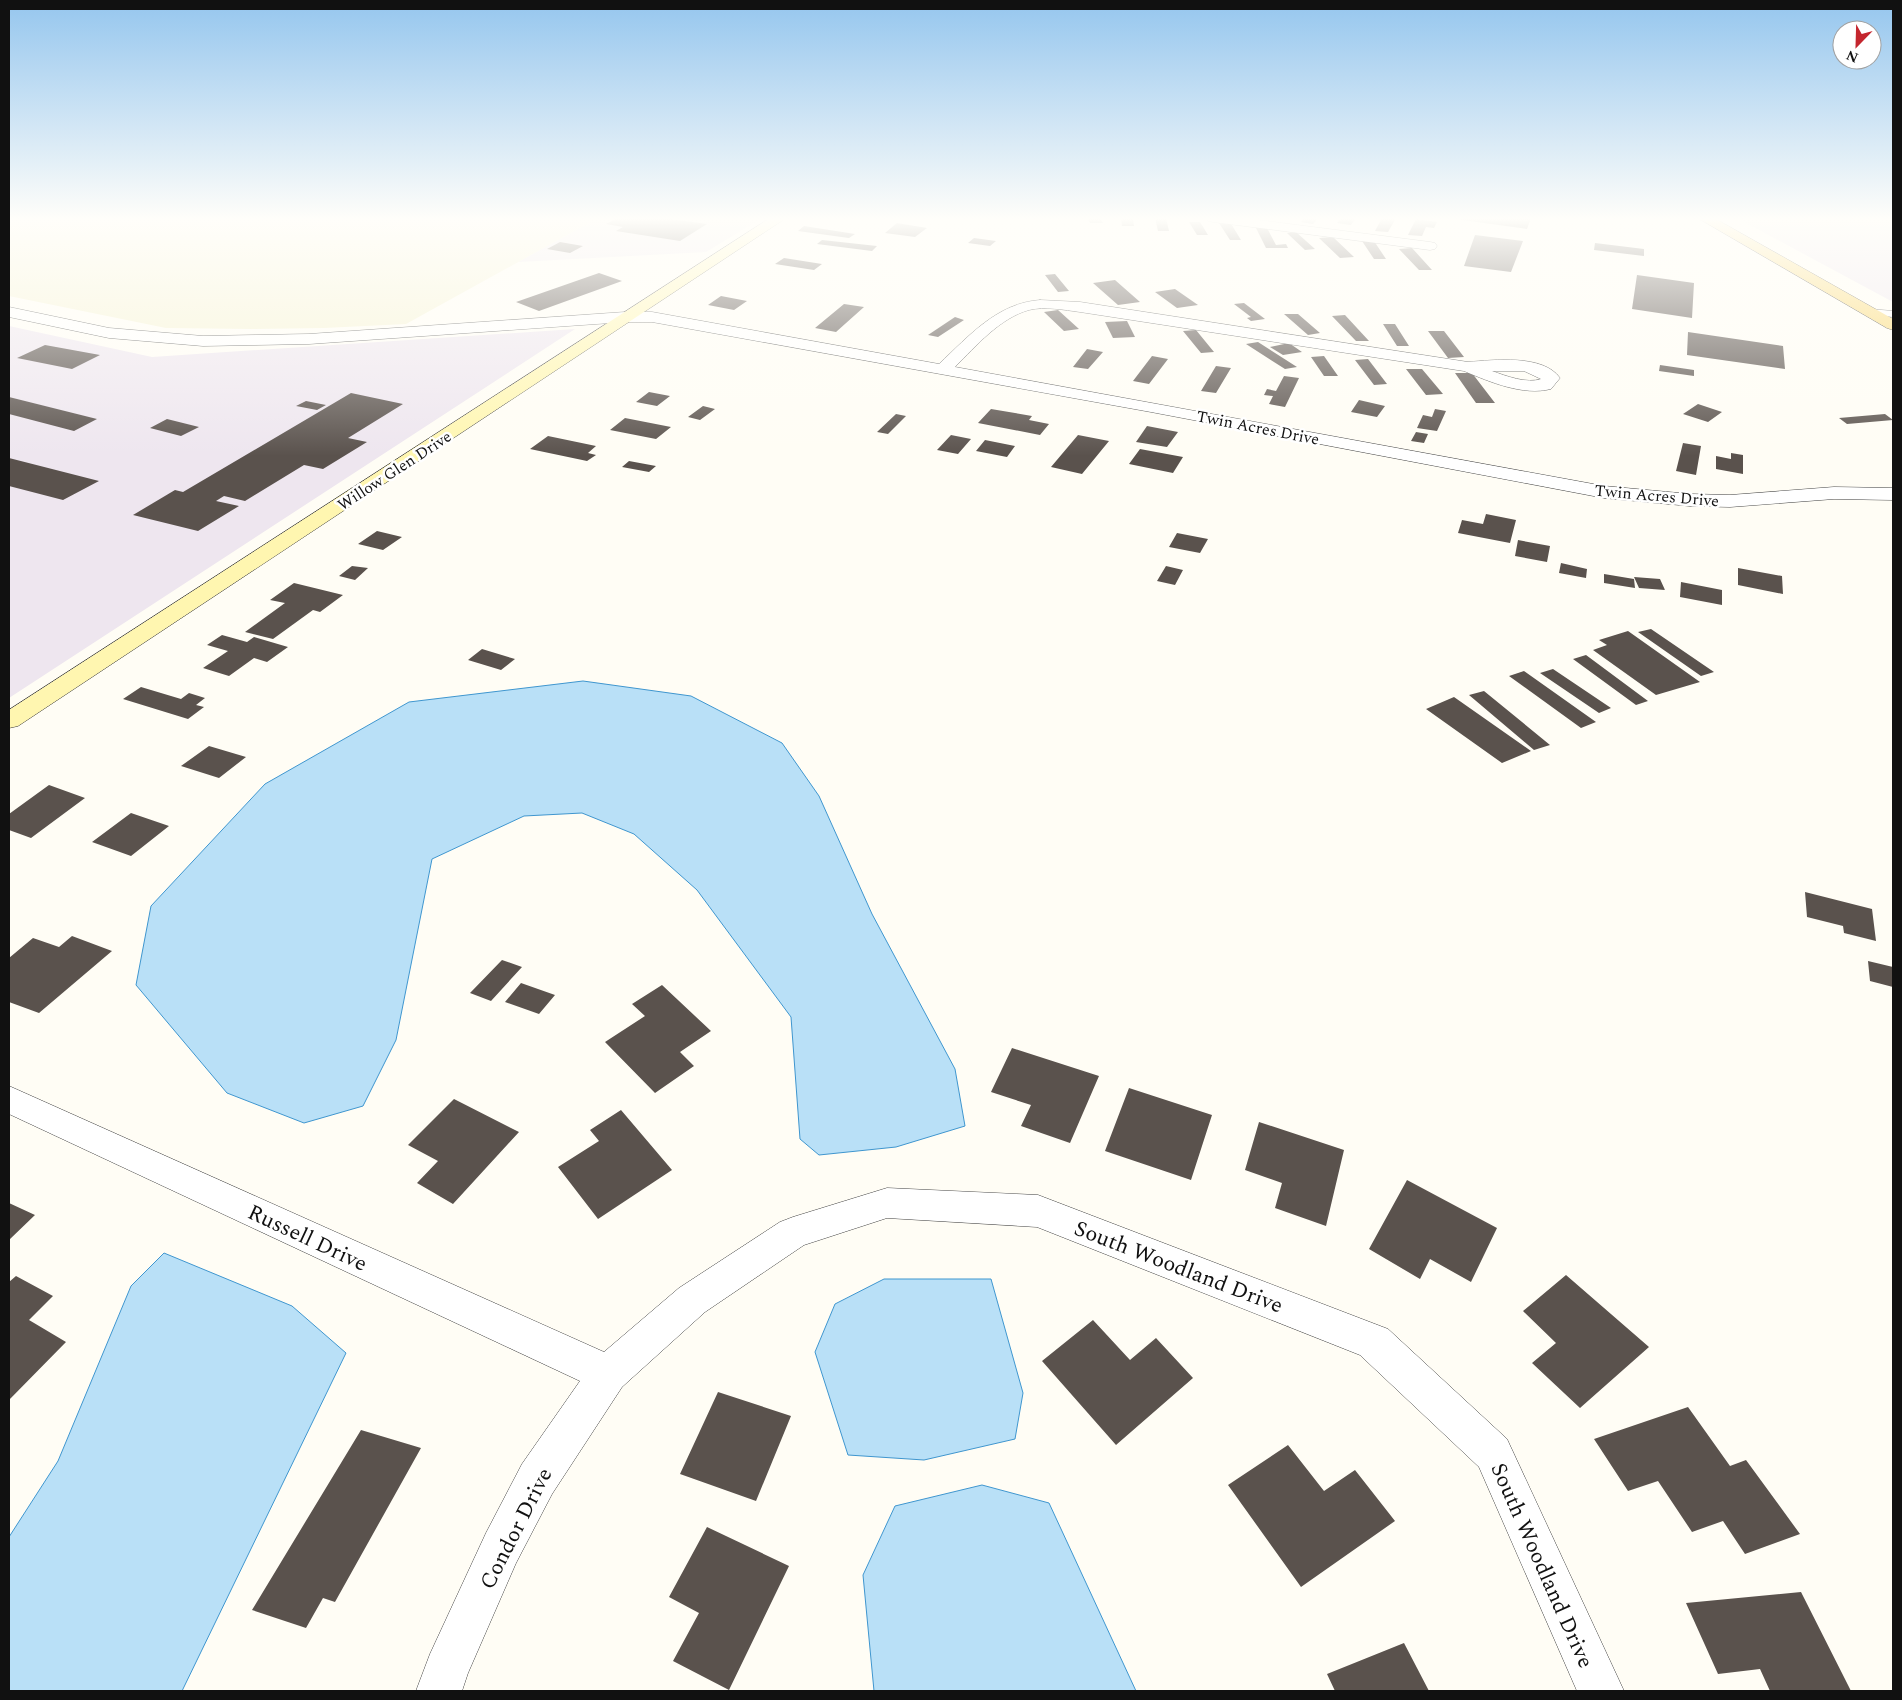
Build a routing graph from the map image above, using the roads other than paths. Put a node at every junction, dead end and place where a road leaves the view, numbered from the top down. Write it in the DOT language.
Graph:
graph roads {
  1 [pos="655,297"];
  2 [pos="1844,297"];
  3 [pos="9,312"];
  4 [pos="1870,312"];
  5 [pos="1893,314"];
  6 [pos="625,317"];
  7 [pos="1893,325"];
  8 [pos="1468,367"];
  9 [pos="943,369"];
  10 [pos="1893,494"];
  11 [pos="9,721"];
  12 [pos="9,1099"];
  13 [pos="608,1374"];
  14 [pos="439,1691"];
  15 [pos="1601,1691"];
  1 -- 6 [label="main road, Willow Glen Drive"];
  2 -- 4 [label="main road"];
  3 -- 6 [label="street, Twin Acres Drive"];
  4 -- 5 [label="lane"];
  4 -- 7 [label="main road"];
  6 -- 9 [label="street, Twin Acres Drive"];
  6 -- 11 [label="main road, Willow Glen Drive"];
  8 -- 9 [label="street"];
  9 -- 10 [label="street, Twin Acres Drive"];
  12 -- 13 [label="street, Russell Drive"];
  13 -- 14 [label="street, Condor Drive"];
  13 -- 15 [label="street, South Woodland Drive"];
}
